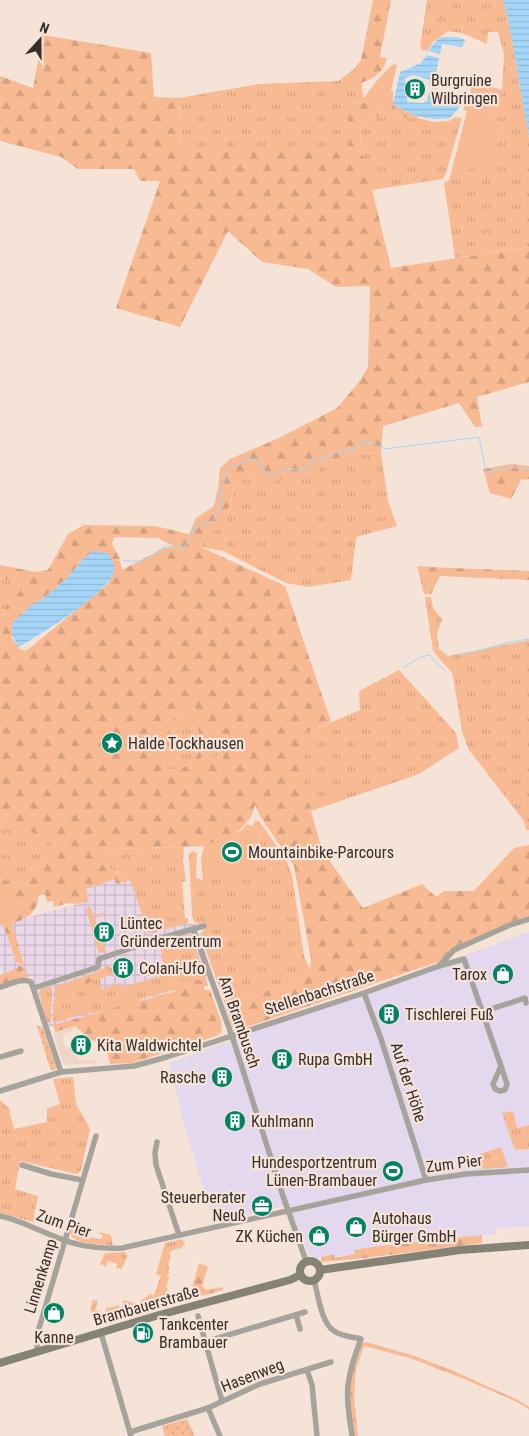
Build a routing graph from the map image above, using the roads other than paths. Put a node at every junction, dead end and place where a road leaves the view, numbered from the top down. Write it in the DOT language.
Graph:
graph roads {
  1 [pos="529,919"];
  2 [pos="204,926"];
  3 [pos="193,929"];
  4 [pos="439,966"];
  5 [pos="0,987"];
  6 [pos="34,988"];
  7 [pos="364,992"];
  8 [pos="526,1003"];
  9 [pos="482,1012"];
  10 [pos="232,1036"];
  11 [pos="21,1051"];
  12 [pos="0,1057"];
  13 [pos="502,1066"];
  14 [pos="61,1072"];
  15 [pos="0,1090"];
  16 [pos="96,1136"];
  17 [pos="157,1142"];
  18 [pos="22,1165"];
  19 [pos="529,1170"];
  20 [pos="82,1180"];
  21 [pos="426,1180"];
  22 [pos="289,1211"];
  23 [pos="0,1216"];
  24 [pos="179,1235"];
  25 [pos="65,1241"];
  26 [pos="529,1245"];
  27 [pos="306,1262"];
  28 [pos="320,1270"];
  29 [pos="300,1275"];
  30 [pos="314,1280"];
  31 [pos="305,1312"];
  32 [pos="296,1315"];
  33 [pos="198,1316"];
  34 [pos="300,1329"];
  35 [pos="100,1333"];
  36 [pos="205,1342"];
  37 [pos="37,1351"];
  38 [pos="331,1362"];
  39 [pos="0,1363"];
  40 [pos="307,1370"];
  41 [pos="222,1401"];
  42 [pos="208,1408"];
  43 [pos="131,1434"];
  44 [pos="220,1436"];
  45 [pos="317,1436"];
  46 [pos="352,1436"];
  1 -- 4 [label="street, Stellenbachstraße"];
  2 -- 3 [label="street"];
  3 -- 6 [label="street"];
  3 -- 10 [label="street, Am Brambusch"];
  4 -- 7 [label="street, Stellenbachstraße"];
  4 -- 9 [label="street, Stellenbachstraße"];
  5 -- 6 [label="street"];
  6 -- 14 [label="street"];
  7 -- 10 [label="street, Stellenbachstraße"];
  7 -- 21 [label="street, Auf der Höhe"];
  8 -- 9 [label="street"];
  9 -- 13 [label="street, Stellenbachstraße"];
  10 -- 14 [label="street, Stellenbachstraße"];
  10 -- 22 [label="street, Am Brambusch"];
  11 -- 12 [label="street"];
  14 -- 15 [label="street, Stellenbachstraße"];
  16 -- 20 [label="street, Linnenkamp"];
  17 -- 24 [label="street"];
  18 -- 20 [label="street"];
  19 -- 21 [label="street, Zum Pier"];
  20 -- 25 [label="street, Linnenkamp"];
  21 -- 22 [label="street, Zum Pier"];
  22 -- 24 [label="street, Zum Pier"];
  22 -- 27 [label="street, Am Brambusch"];
  23 -- 25 [label="street, Zum Pier"];
  24 -- 25 [label="street, Zum Pier"];
  25 -- 37 [label="street, Linnenkamp"];
  26 -- 28 [label="main road"];
  27 -- 28 [label="main road"];
  27 -- 29 [label="main road"];
  28 -- 30 [label="main road"];
  29 -- 30 [label="main road"];
  29 -- 35 [label="main road, Brambauerstraße"];
  30 -- 46 [label="street"];
  31 -- 32 [label="street"];
  32 -- 34 [label="street"];
  32 -- 36 [label="street"];
  33 -- 36 [label="street"];
  35 -- 37 [label="main road, Brambauerstraße"];
  35 -- 43 [label="street"];
  36 -- 41 [label="street"];
  37 -- 39 [label="main road, Brambauerstraße"];
  38 -- 40 [label="street, Hasenweg"];
  40 -- 41 [label="street, Hasenweg"];
  40 -- 45 [label="street, Hasenweg"];
  41 -- 42 [label="street, Hasenweg"];
  42 -- 43 [label="street, Hasenweg"];
  42 -- 44 [label="street, Hasenweg"];
}
